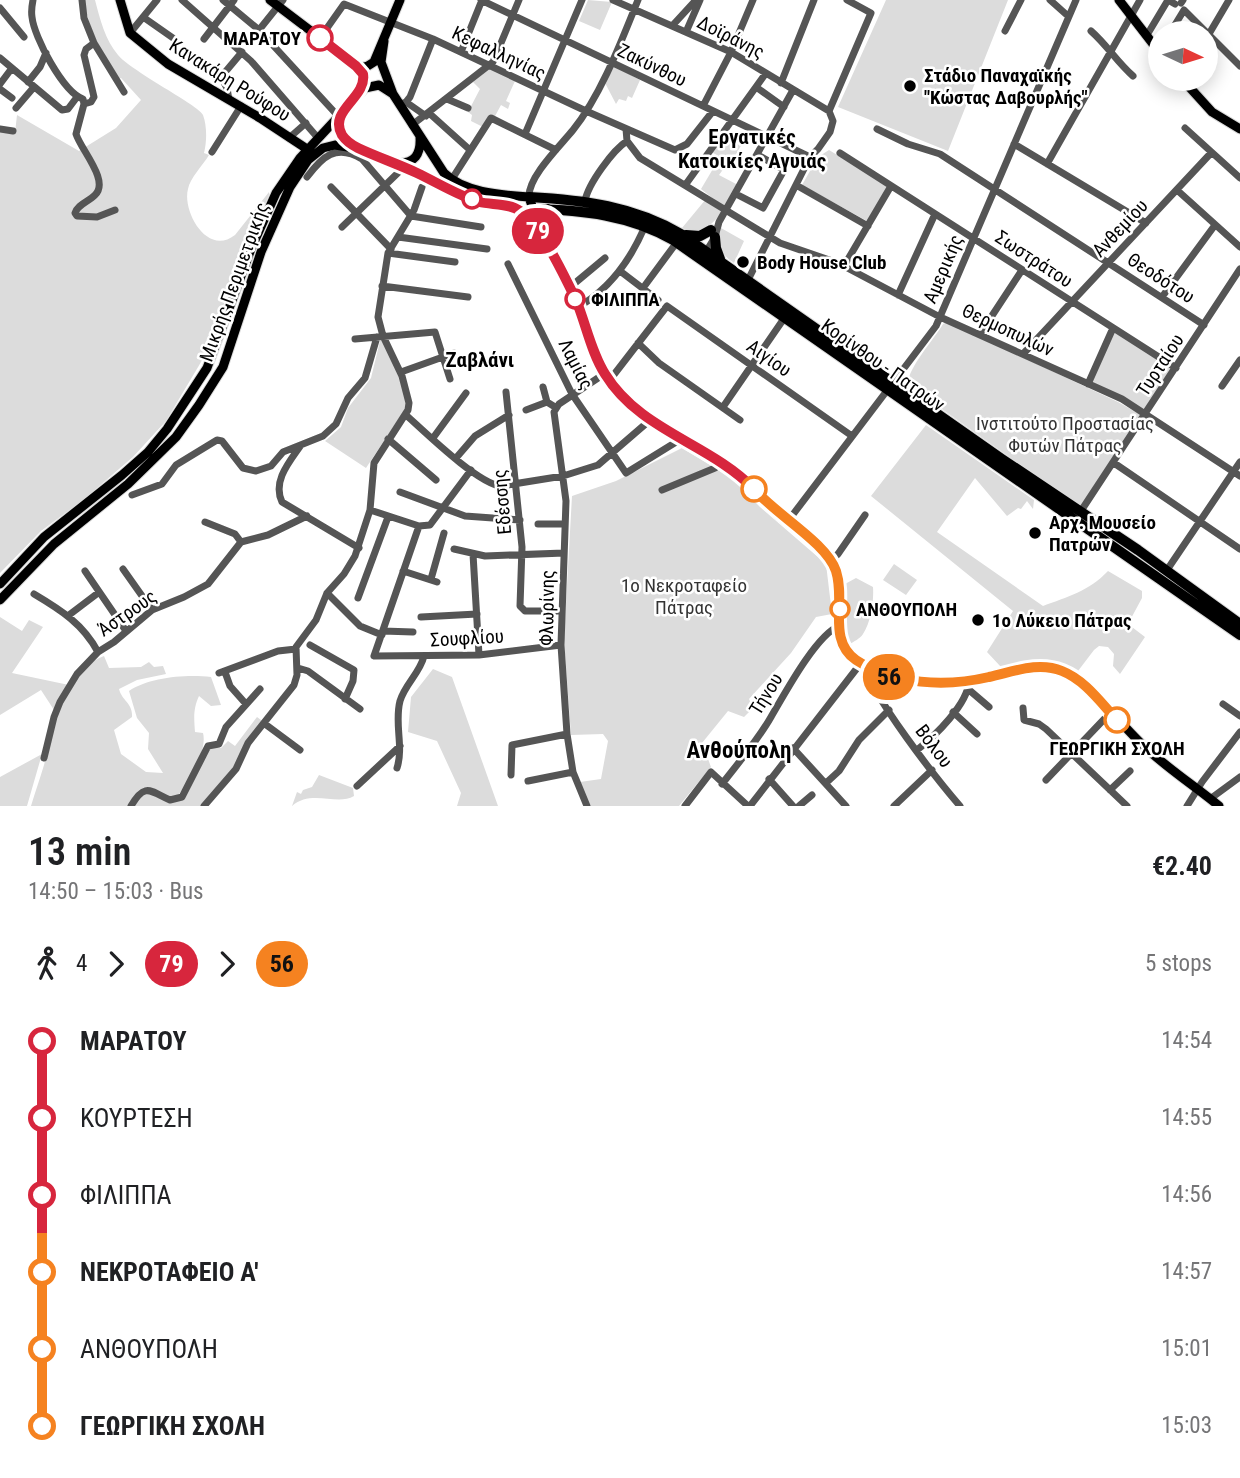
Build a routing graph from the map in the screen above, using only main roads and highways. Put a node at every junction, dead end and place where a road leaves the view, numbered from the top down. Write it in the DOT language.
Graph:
graph roads {
  1 [pos="120,0"];
  2 [pos="270,0"];
  3 [pos="400,0"];
  4 [pos="1119,0"];
  5 [pos="281,4"];
  6 [pos="1148,36"];
  7 [pos="384,41"];
  8 [pos="356,66"];
  9 [pos="1193,91"];
  10 [pos="360,92"];
  11 [pos="393,94"];
  12 [pos="341,113"];
  13 [pos="1240,129"];
  14 [pos="419,135"];
  15 [pos="360,149"];
  16 [pos="314,154"];
  17 [pos="389,160"];
  18 [pos="529,197"];
  19 [pos="516,208"];
  20 [pos="533,209"];
  21 [pos="548,209"];
  22 [pos="541,232"];
  23 [pos="679,238"];
  24 [pos="701,253"];
  25 [pos="723,263"];
  26 [pos="890,386"];
  27 [pos="0,584"];
  28 [pos="0,600"];
  29 [pos="1240,624"];
  30 [pos="1240,635"];
  31 [pos="1219,806"];
  1 -- 16 [label="main road, Κανακάρη Ρούφου"];
  2 -- 5 [label="main road"];
  3 -- 7 [label="main road"];
  4 -- 6 [label="main road"];
  5 -- 8 [label="main road"];
  7 -- 8 [label="main road"];
  7 -- 11 [label="main road"];
  8 -- 10 [label="main road"];
  9 -- 13 [label="main road"];
  10 -- 11 [label="main road"];
  10 -- 12 [label="main road"];
  11 -- 14 [label="main road"];
  12 -- 15 [label="main road"];
  12 -- 16 [label="main road"];
  14 -- 17 [label="main road"];
  14 -- 18 [label="main road"];
  15 -- 16 [label="main road"];
  15 -- 17 [label="main road"];
  16 -- 27 [label="main road, Μικρής Περιμετρικής"];
  16 -- 28 [label="main road, Μικρής Περιμετρικής"];
  17 -- 19 [label="main road, Κορίνθου - Πατρών"];
  18 -- 20 [label="main road"];
  18 -- 23 [label="highway, Κορίνθου - Πατρών"];
  19 -- 20 [label="main road, Κορίνθου - Πατρών"];
  19 -- 22 [label="main road"];
  20 -- 21 [label="highway, Κορίνθου - Πατρών"];
  20 -- 22 [label="main road"];
  21 -- 22 [label="highway"];
  21 -- 23 [label="highway, Κορίνθου - Πατρών"];
  22 -- 31 [label="main road"];
  23 -- 24 [label="highway, Κορίνθου - Πατρών"];
  23 -- 25 [label="highway"];
  24 -- 25 [label="highway, Κορίνθου - Πατρών"];
  24 -- 26 [label="highway, Κορίνθου - Πατρών"];
  25 -- 26 [label="highway, Κορίνθου - Πατρών"];
  26 -- 29 [label="highway, Κορίνθου - Πατρών"];
  26 -- 30 [label="highway, Κορίνθου - Πατρών"];
}
